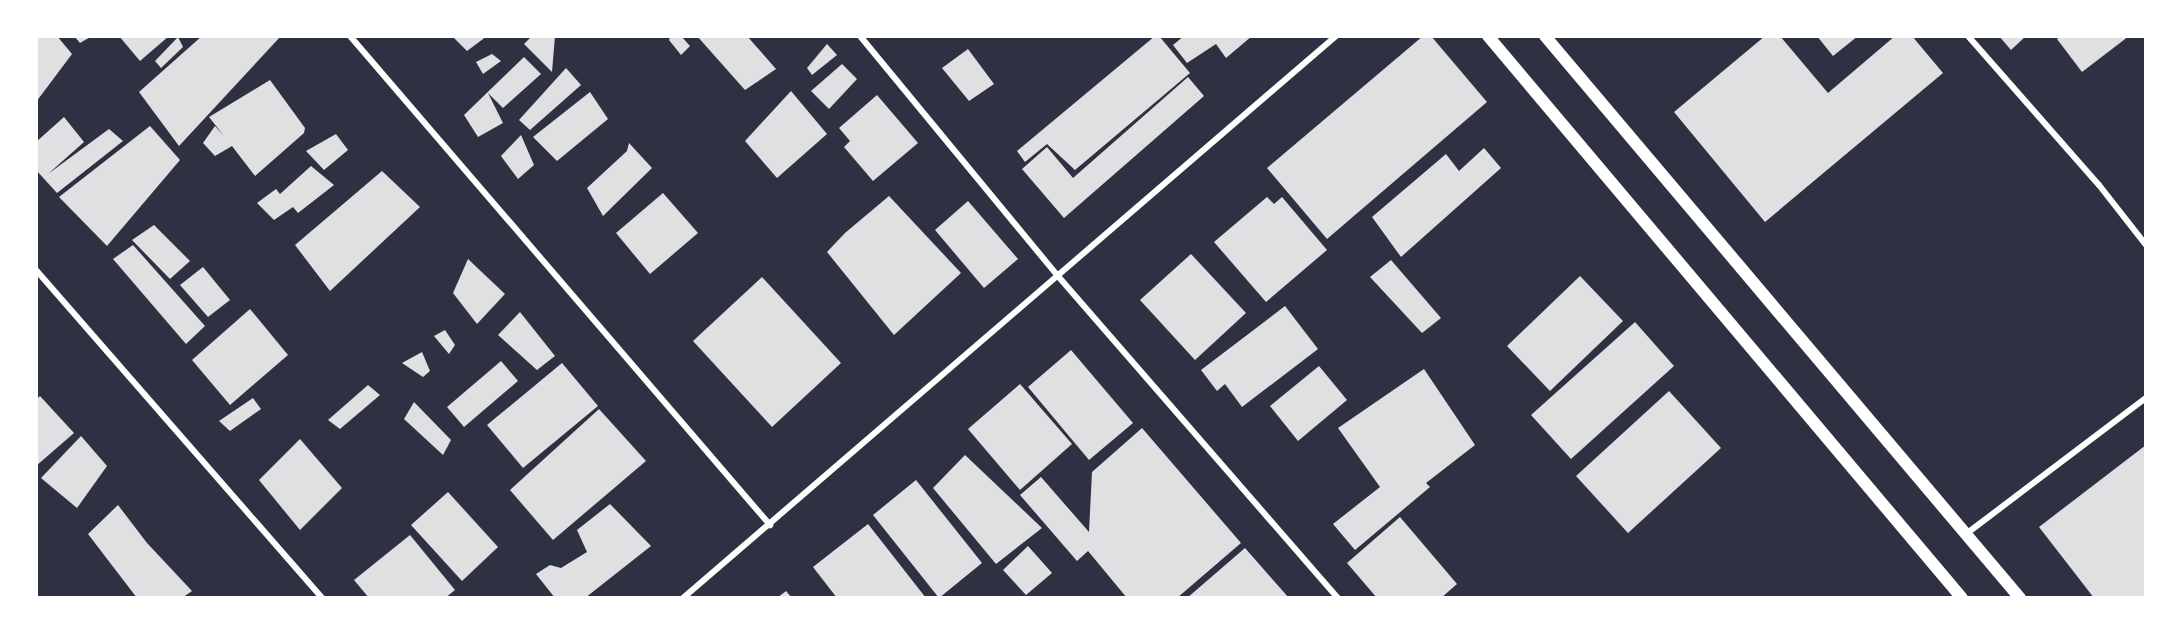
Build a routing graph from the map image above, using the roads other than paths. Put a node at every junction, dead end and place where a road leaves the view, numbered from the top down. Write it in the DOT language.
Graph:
graph roads {
  1 [pos="351,36"];
  2 [pos="860,36"];
  3 [pos="1335,36"];
  4 [pos="1488,36"];
  5 [pos="1545,36"];
  6 [pos="1968,36"];
  7 [pos="2146,245"];
  8 [pos="36,270"];
  9 [pos="1058,275"];
  10 [pos="2146,398"];
  11 [pos="770,525"];
  12 [pos="1966,534"];
  13 [pos="322,598"];
  14 [pos="683,598"];
  15 [pos="1338,598"];
  16 [pos="1962,598"];
  17 [pos="2020,598"];
  1 -- 11 [label="street"];
  2 -- 9 [label="street"];
  3 -- 9 [label="street"];
  4 -- 16 [label="main road"];
  5 -- 12 [label="main road"];
  6 -- 7 [label="street"];
  8 -- 13 [label="street"];
  9 -- 11 [label="street"];
  9 -- 15 [label="street"];
  10 -- 12 [label="street"];
  11 -- 14 [label="street"];
  12 -- 17 [label="main road"];
}
